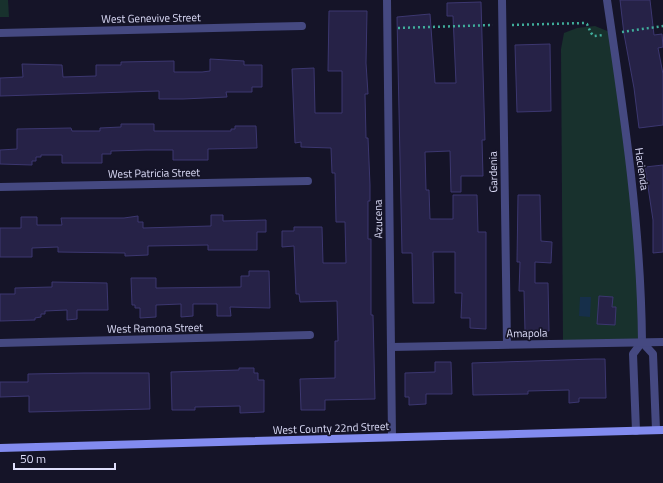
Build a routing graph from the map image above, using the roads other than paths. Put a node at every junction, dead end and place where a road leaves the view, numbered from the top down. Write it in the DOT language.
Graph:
graph roads {
  1 [pos="387,0"];
  2 [pos="502,0"];
  3 [pos="607,0"];
  4 [pos="302,26"];
  5 [pos="0,33"];
  6 [pos="308,180"];
  7 [pos="0,187"];
  8 [pos="310,335"];
  9 [pos="642,342"];
  10 [pos="663,342"];
  11 [pos="0,343"];
  12 [pos="507,344"];
  13 [pos="391,347"];
  14 [pos="660,430"];
  15 [pos="636,431"];
  16 [pos="392,437"];
  17 [pos="0,448"];
  1 -- 13 [label="street, Azucena"];
  2 -- 12 [label="street, Gardenia"];
  3 -- 9 [label="street, Hacienda"];
  4 -- 5 [label="street, West Genevive Street"];
  6 -- 7 [label="street, West Patricia Street"];
  8 -- 11 [label="street, West Ramona Street"];
  9 -- 10 [label="street, Amapola"];
  9 -- 12 [label="street, Amapola"];
  9 -- 14 [label="street"];
  9 -- 15 [label="street, Hacienda"];
  12 -- 13 [label="street, Amapola"];
  13 -- 16 [label="street, Azucena"];
  14 -- 15 [label="street, West County 22nd Street"];
  15 -- 16 [label="street, West County 22nd Street"];
  16 -- 17 [label="street, West County 22nd Street"];
}
